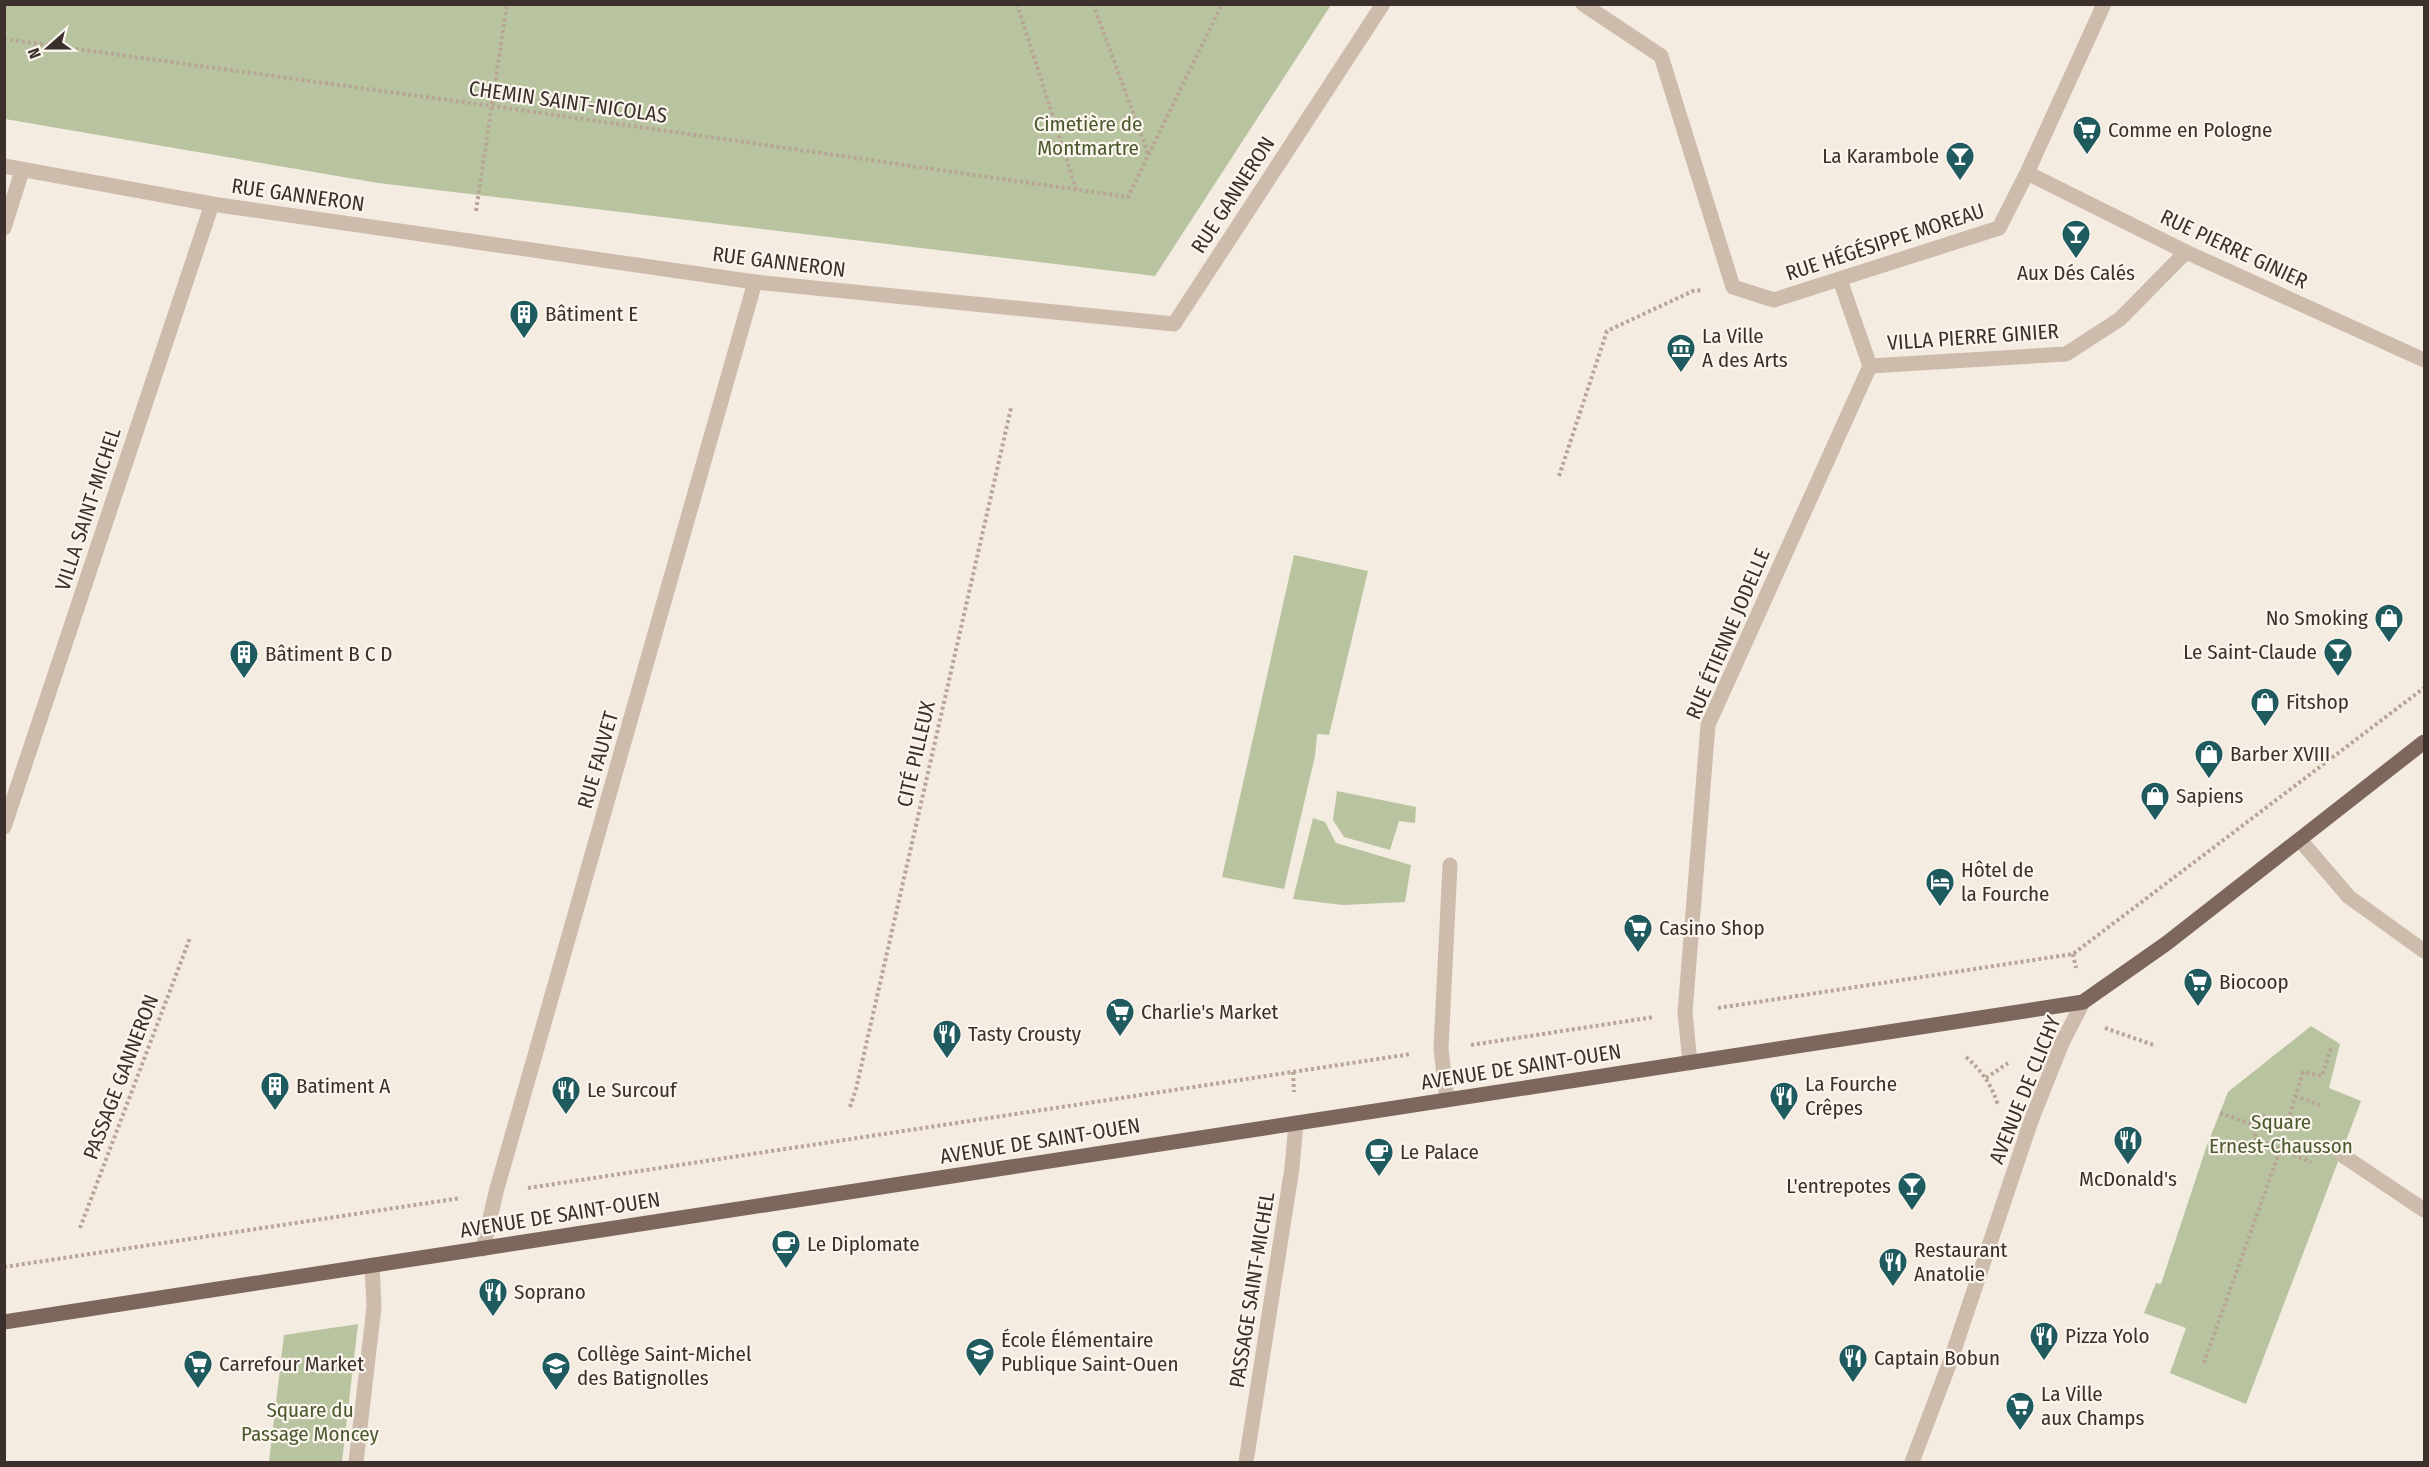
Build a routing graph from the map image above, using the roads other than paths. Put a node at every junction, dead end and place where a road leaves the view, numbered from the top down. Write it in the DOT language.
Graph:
graph roads {
  1 [pos="1383,4"];
  2 [pos="1583,4"];
  3 [pos="2104,4"];
  4 [pos="4,166"];
  5 [pos="22,171"];
  6 [pos="2027,173"];
  7 [pos="212,204"];
  8 [pos="4,228"];
  9 [pos="2186,252"];
  10 [pos="1840,280"];
  11 [pos="756,282"];
  12 [pos="2424,360"];
  13 [pos="1870,366"];
  14 [pos="2424,742"];
  15 [pos="4,827"];
  16 [pos="2300,840"];
  17 [pos="1450,864"];
  18 [pos="2424,951"];
  19 [pos="2083,1002"];
  20 [pos="1690,1063"];
  21 [pos="1447,1100"];
  22 [pos="1296,1123"];
  23 [pos="2342,1155"];
  24 [pos="2424,1210"];
  25 [pos="483,1249"];
  26 [pos="372,1265"];
  27 [pos="4,1322"];
  28 [pos="356,1462"];
  29 [pos="1246,1462"];
  30 [pos="1912,1462"];
  1 -- 11 [label="street, RUE GANNERON"];
  2 -- 10 [label="street, RUE HÉGÉSIPPE MOREAU"];
  3 -- 6 [label="street, RUE HÉGÉSIPPE MOREAU"];
  4 -- 5 [label="street, RUE GANNERON"];
  5 -- 7 [label="street, RUE GANNERON"];
  5 -- 8 [label="street"];
  6 -- 9 [label="street, RUE PIERRE GINIER"];
  6 -- 10 [label="street, RUE HÉGÉSIPPE MOREAU"];
  7 -- 11 [label="street, RUE GANNERON"];
  7 -- 15 [label="street, VILLA SAINT-MICHEL"];
  9 -- 12 [label="street, RUE PIERRE GINIER"];
  9 -- 13 [label="street, VILLA PIERRE GINIER"];
  10 -- 13 [label="street"];
  11 -- 25 [label="street, RUE FAUVET"];
  13 -- 20 [label="street, RUE ÉTIENNE JODELLE"];
  14 -- 16 [label="main road, AVENUE DE CLICHY"];
  16 -- 18 [label="street"];
  16 -- 19 [label="main road, AVENUE DE CLICHY"];
  17 -- 21 [label="street"];
  19 -- 20 [label="main road, AVENUE DE SAINT-OUEN"];
  19 -- 30 [label="street, AVENUE DE CLICHY"];
  20 -- 21 [label="main road, AVENUE DE SAINT-OUEN"];
  21 -- 22 [label="main road, AVENUE DE SAINT-OUEN"];
  22 -- 25 [label="main road, AVENUE DE SAINT-OUEN"];
  22 -- 29 [label="street, PASSAGE SAINT-MICHEL"];
  23 -- 24 [label="street"];
  25 -- 26 [label="main road, AVENUE DE SAINT-OUEN"];
  26 -- 27 [label="main road, AVENUE DE SAINT-OUEN"];
  26 -- 28 [label="street"];
}
